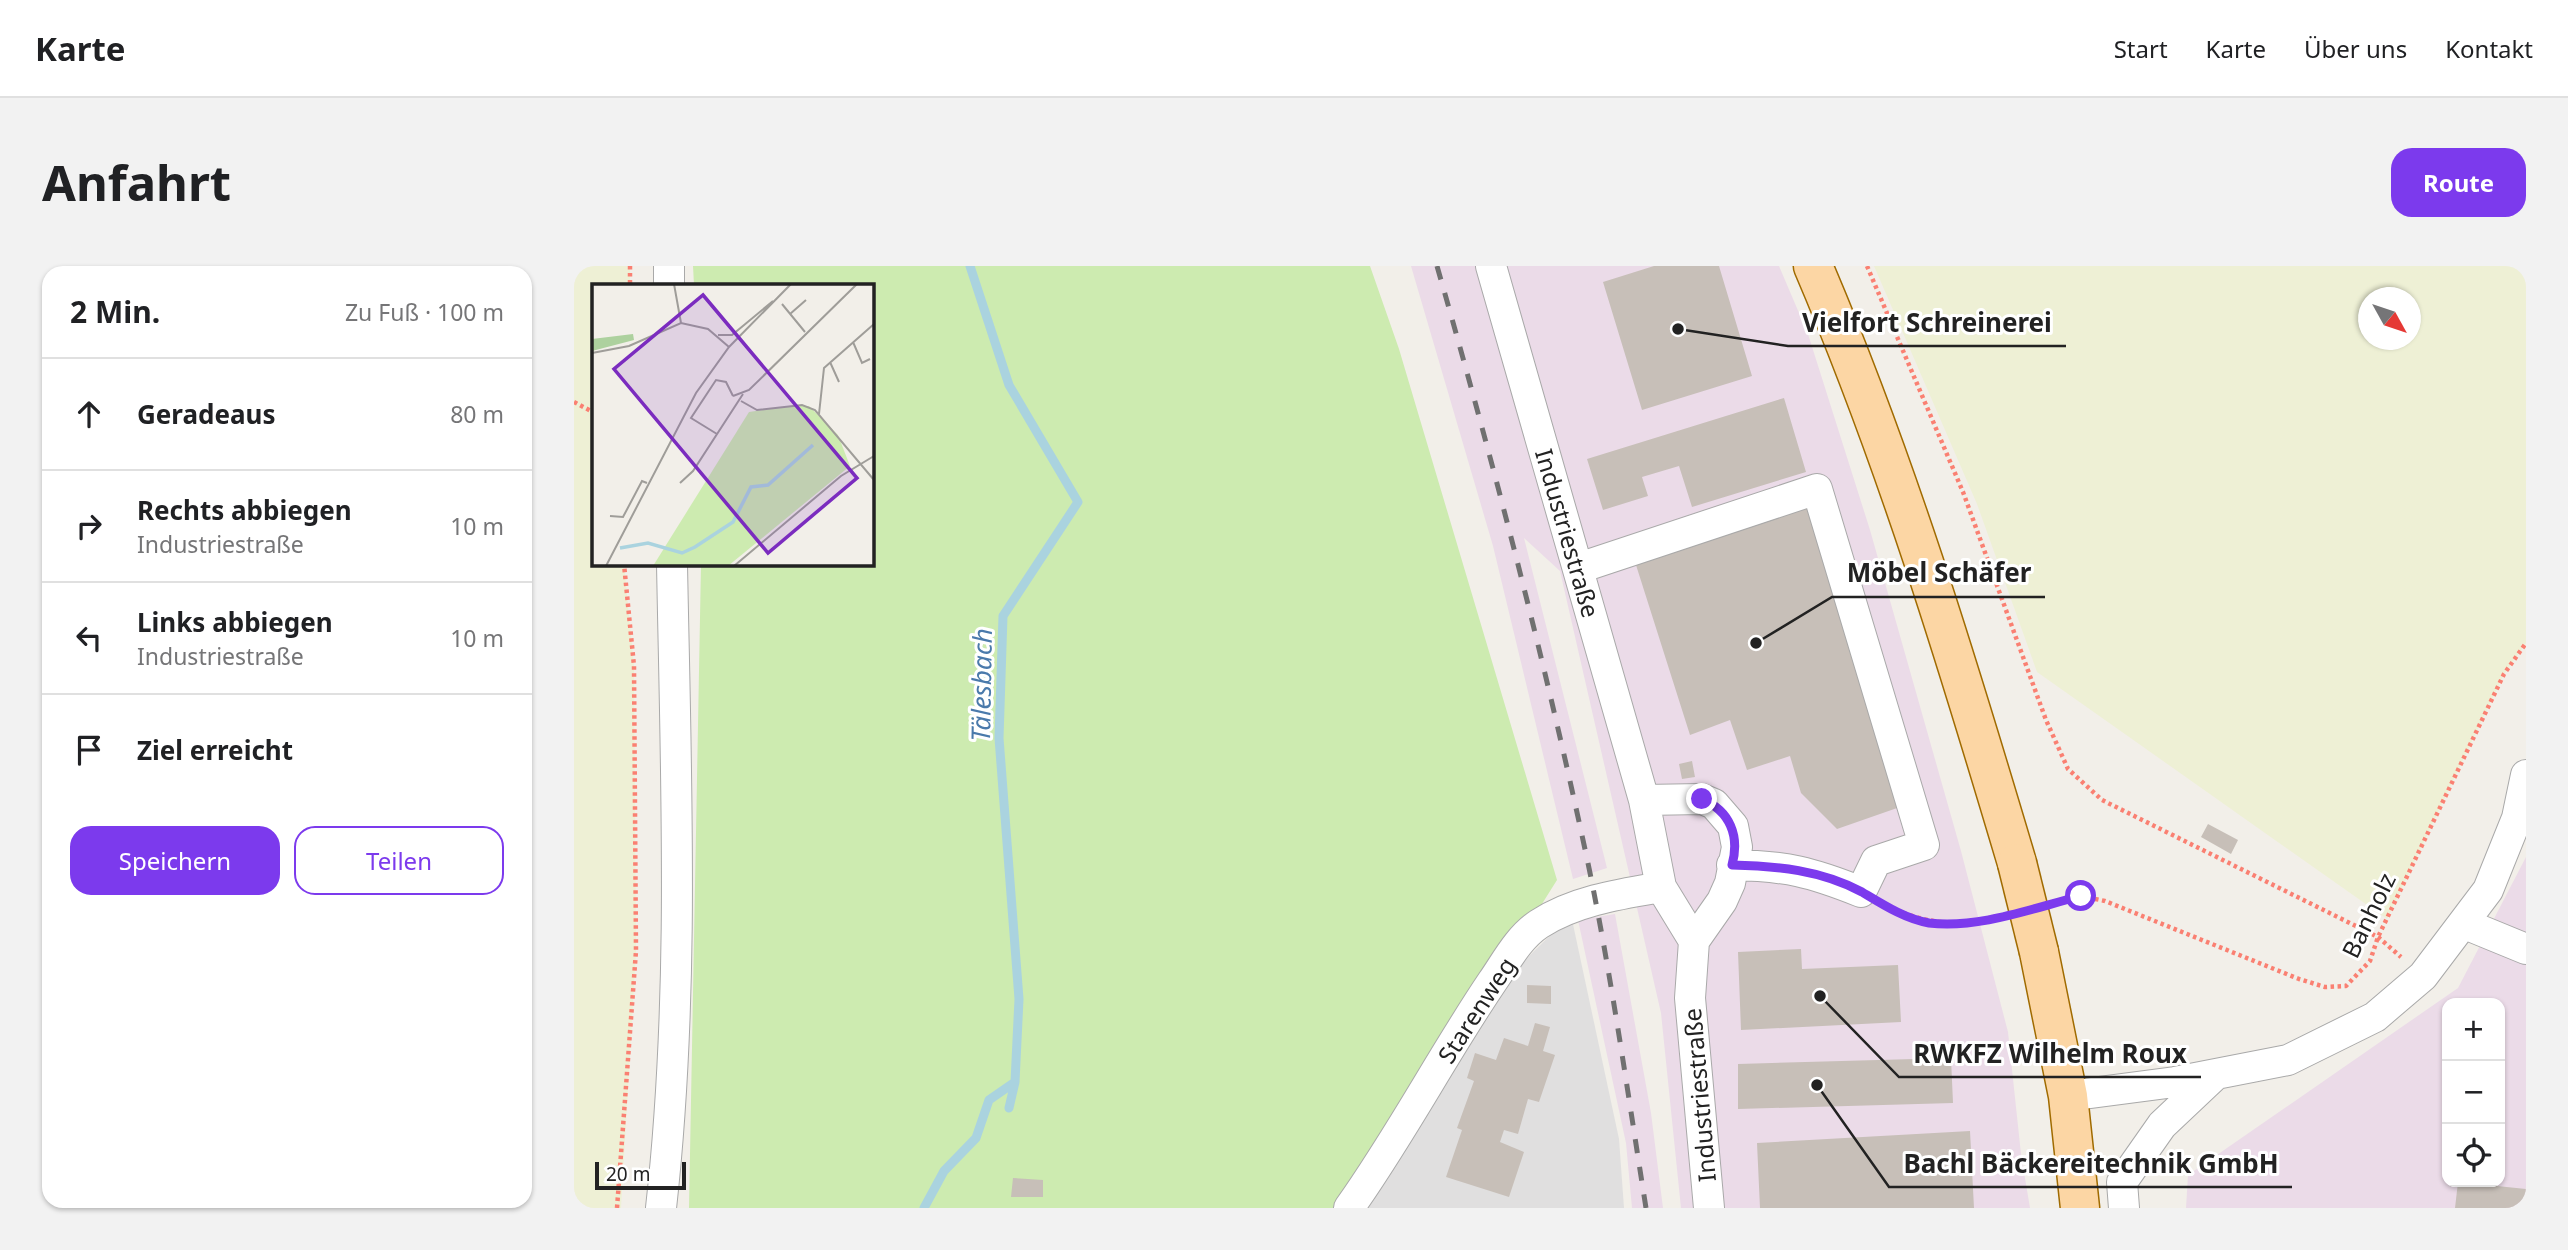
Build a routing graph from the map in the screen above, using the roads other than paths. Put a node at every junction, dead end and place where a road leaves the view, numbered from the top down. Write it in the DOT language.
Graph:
graph roads {
  1 [pos="669,266"];
  2 [pos="1491,266"];
  3 [pos="1813,266"];
  4 [pos="669,284"];
  5 [pos="673,565"];
  6 [pos="1579,568"];
  7 [pos="2526,775"];
  8 [pos="1644,800"];
  9 [pos="1732,865"];
  10 [pos="1661,887"];
  11 [pos="2465,924"];
  12 [pos="1694,941"];
  13 [pos="2526,949"];
  14 [pos="2214,1075"];
  15 [pos="2068,1096"];
  16 [pos="662,1208"];
  17 [pos="1349,1208"];
  18 [pos="1709,1208"];
  19 [pos="2080,1208"];
  20 [pos="2124,1208"];
  1 -- 4 [label="street"];
  2 -- 6 [label="street, Industriestraße"];
  3 -- 15 [label="main road, bridge"];
  5 -- 16 [label="street"];
  6 -- 8 [label="street, Industriestraße"];
  6 -- 9 [label="street"];
  7 -- 11 [label="street"];
  8 -- 9 [label="street"];
  8 -- 10 [label="street, Industriestraße"];
  9 -- 12 [label="street"];
  10 -- 12 [label="street, Industriestraße"];
  10 -- 17 [label="street, Starenweg"];
  11 -- 13 [label="street"];
  11 -- 14 [label="street"];
  12 -- 18 [label="street, Industriestraße"];
  14 -- 15 [label="street"];
  14 -- 20 [label="street"];
  15 -- 19 [label="main road"];
}
